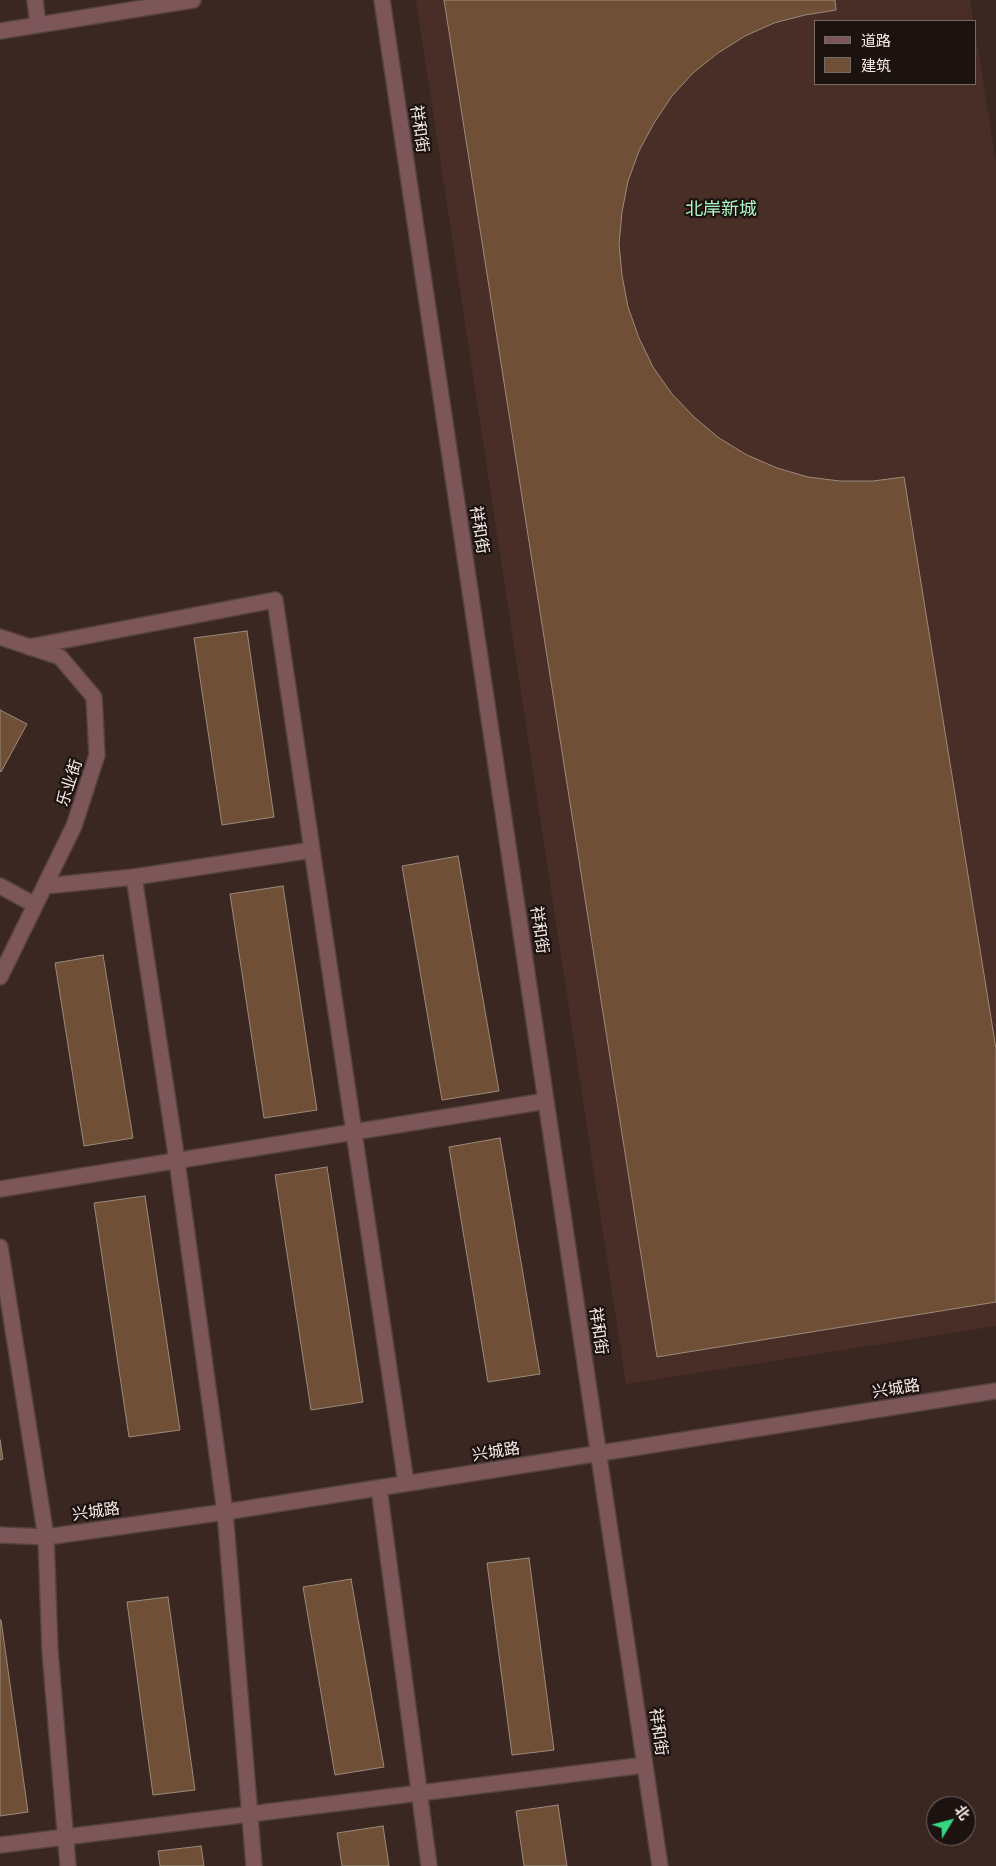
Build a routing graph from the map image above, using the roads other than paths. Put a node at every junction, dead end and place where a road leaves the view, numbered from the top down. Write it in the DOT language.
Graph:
graph roads {
  1 [pos="35,0"];
  2 [pos="192,0"];
  3 [pos="382,0"];
  4 [pos="38,25"];
  5 [pos="0,31"];
  6 [pos="0,637"];
  7 [pos="28,647"];
  8 [pos="312,850"];
  9 [pos="134,876"];
  10 [pos="0,886"];
  11 [pos="44,886"];
  12 [pos="35,905"];
  13 [pos="0,977"];
  14 [pos="546,1101"];
  15 [pos="354,1132"];
  16 [pos="177,1161"];
  17 [pos="0,1189"];
  18 [pos="0,1247"];
  19 [pos="996,1391"];
  20 [pos="599,1453"];
  21 [pos="406,1483"];
  22 [pos="379,1488"];
  23 [pos="225,1512"];
  24 [pos="0,1535"];
  25 [pos="46,1537"];
  26 [pos="646,1765"];
  27 [pos="420,1793"];
  28 [pos="251,1815"];
  29 [pos="65,1837"];
  30 [pos="0,1846"];
  31 [pos="68,1866"];
  32 [pos="254,1866"];
  33 [pos="429,1866"];
  34 [pos="660,1866"];
  1 -- 4 [label="street"];
  2 -- 4 [label="street"];
  3 -- 14 [label="street, 祥和街"];
  4 -- 5 [label="street"];
  6 -- 7 [label="street, 乐业街"];
  7 -- 8 [label="street"];
  7 -- 11 [label="street, 乐业街"];
  8 -- 9 [label="street"];
  8 -- 15 [label="street"];
  9 -- 11 [label="street"];
  9 -- 16 [label="street"];
  10 -- 12 [label="street"];
  11 -- 12 [label="street, 乐业街"];
  12 -- 13 [label="street, 乐业街"];
  14 -- 15 [label="street"];
  14 -- 20 [label="street, 祥和街"];
  15 -- 16 [label="street"];
  15 -- 21 [label="street"];
  16 -- 17 [label="street"];
  16 -- 23 [label="street"];
  18 -- 25 [label="street"];
  19 -- 20 [label="street, 兴城路"];
  20 -- 21 [label="street, 兴城路"];
  20 -- 26 [label="street, 祥和街"];
  21 -- 22 [label="street, 兴城路"];
  22 -- 23 [label="street, 兴城路"];
  22 -- 27 [label="street"];
  23 -- 25 [label="street, 兴城路"];
  23 -- 28 [label="street"];
  24 -- 25 [label="street, 兴城路"];
  25 -- 29 [label="street"];
  26 -- 27 [label="street"];
  26 -- 34 [label="street, 祥和街"];
  27 -- 28 [label="street"];
  27 -- 33 [label="street"];
  28 -- 29 [label="street"];
  28 -- 32 [label="street"];
  29 -- 30 [label="street"];
  29 -- 31 [label="street"];
}
